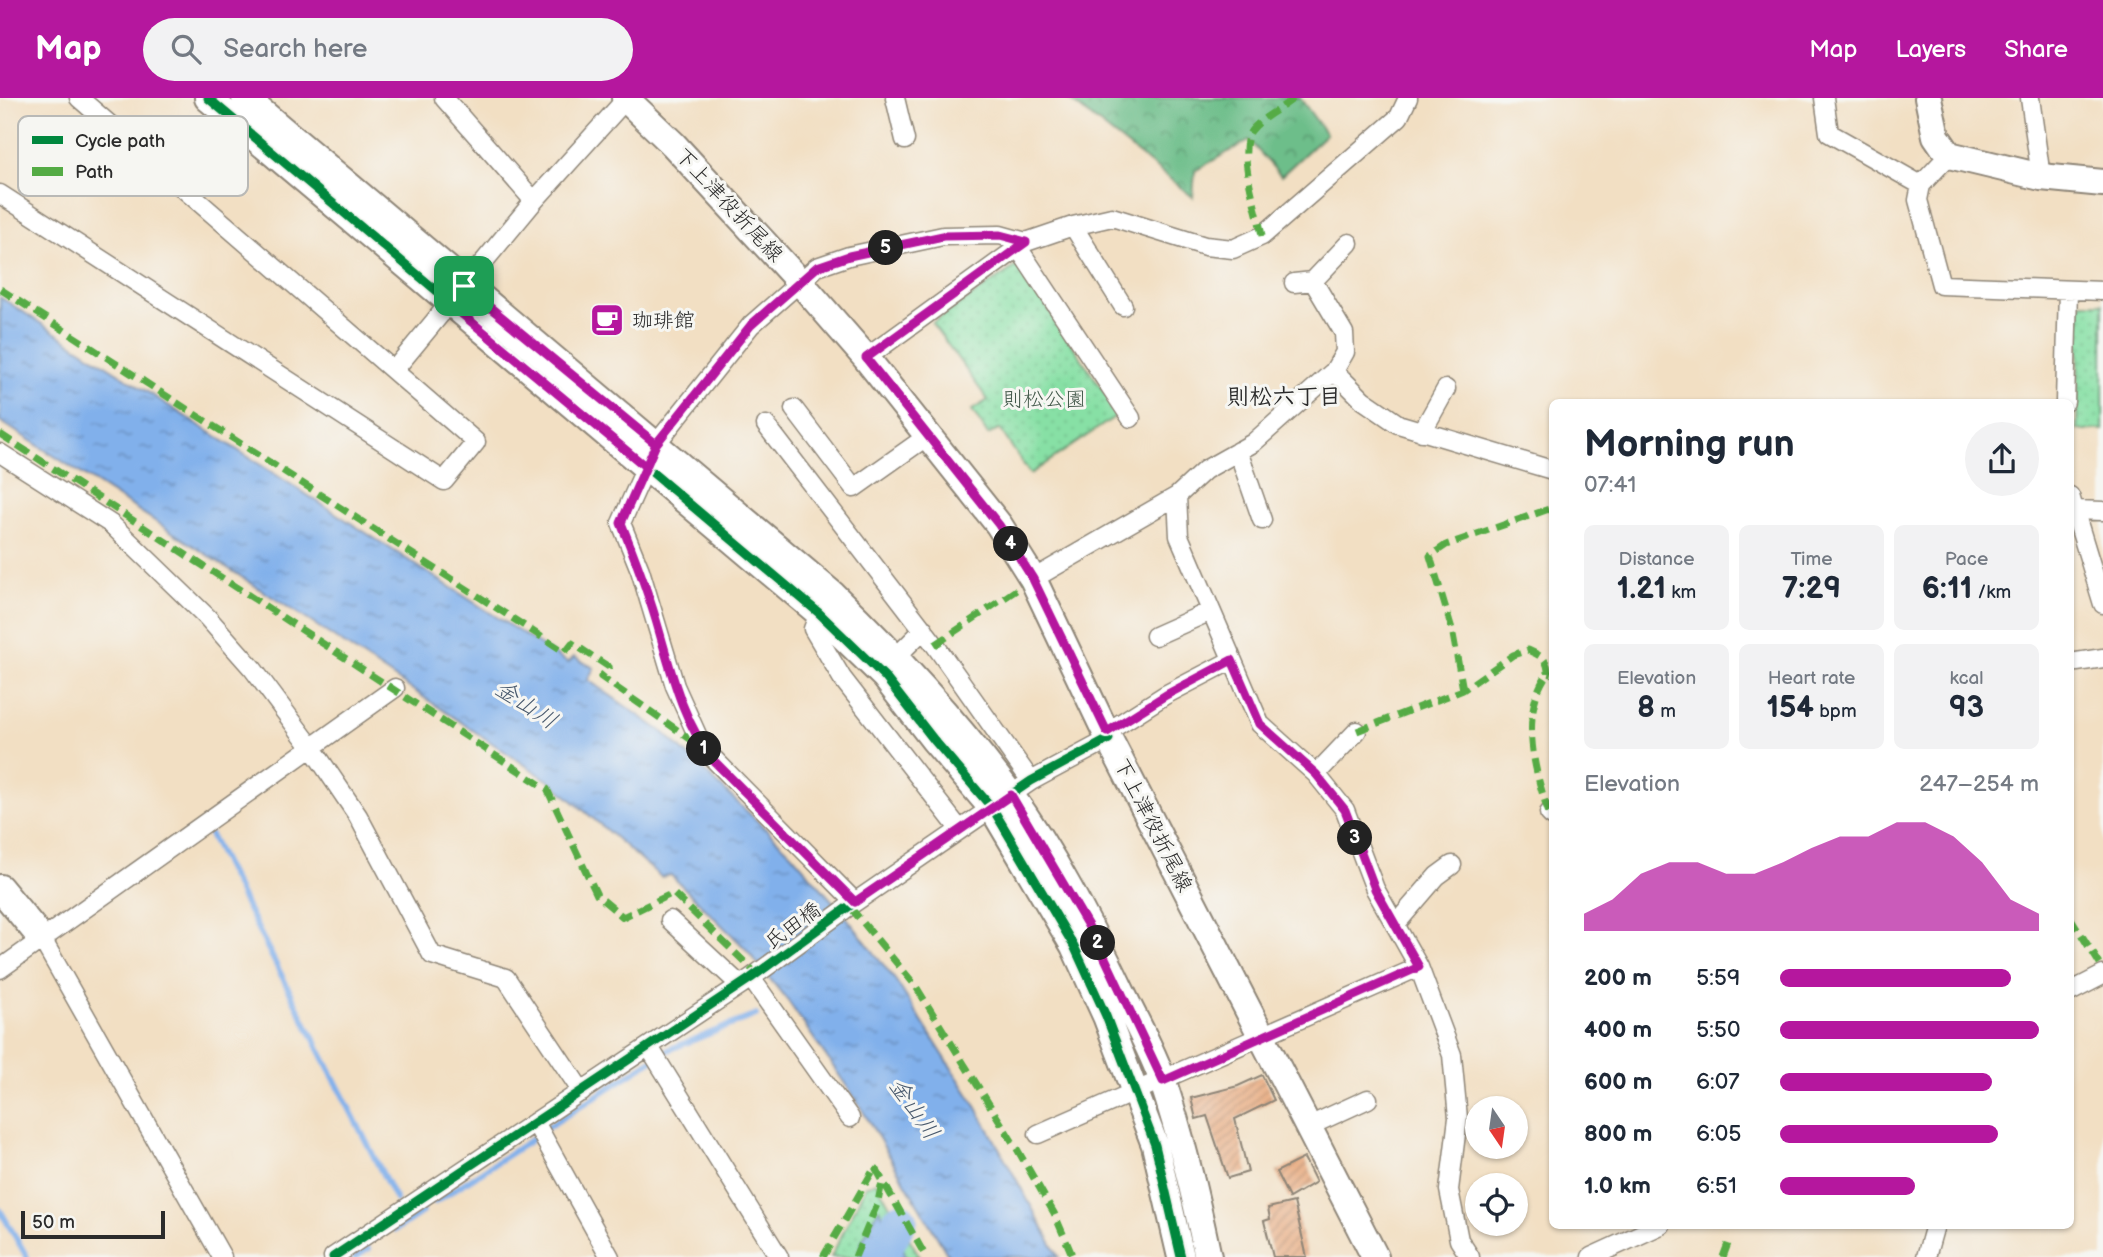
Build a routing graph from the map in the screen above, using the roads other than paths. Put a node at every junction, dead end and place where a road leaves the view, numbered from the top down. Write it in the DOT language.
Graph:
graph roads {
  1 [pos="79,98"];
  2 [pos="208,98"];
  3 [pos="245,98"];
  4 [pos="444,98"];
  5 [pos="895,98"];
  6 [pos="1408,98"];
  7 [pos="1824,98"];
  8 [pos="1928,98"];
  9 [pos="2030,98"];
  10 [pos="626,99"];
  11 [pos="100,116"];
  12 [pos="231,116"];
  13 [pos="248,130"];
  14 [pos="905,140"];
  15 [pos="1949,155"];
  16 [pos="2041,177"];
  17 [pos="2103,183"];
  18 [pos="1922,185"];
  19 [pos="0,194"];
  20 [pos="193,196"];
  21 [pos="534,201"];
  22 [pos="1073,226"];
  23 [pos="1349,243"];
  24 [pos="1023,245"];
  25 [pos="799,281"];
  26 [pos="1312,281"];
  27 [pos="1294,283"];
  28 [pos="2068,290"];
  29 [pos="2103,291"];
  30 [pos="457,295"];
  31 [pos="1123,306"];
  32 [pos="866,358"];
  33 [pos="395,369"];
  34 [pos="1334,371"];
  35 [pos="1446,389"];
  36 [pos="2065,399"];
  37 [pos="794,409"];
  38 [pos="1131,418"];
  39 [pos="766,425"];
  40 [pos="1422,432"];
  41 [pos="929,435"];
  42 [pos="1238,451"];
  43 [pos="0,453"];
  44 [pos="651,456"];
  45 [pos="1549,469"];
  46 [pos="1177,496"];
  47 [pos="2074,504"];
  48 [pos="2074,510"];
  49 [pos="2103,511"];
  50 [pos="1262,520"];
  51 [pos="1033,579"];
  52 [pos="2103,604"];
  53 [pos="1211,611"];
  54 [pos="819,612"];
  55 [pos="924,629"];
  56 [pos="1156,636"];
  57 [pos="896,657"];
  58 [pos="2103,658"];
  59 [pos="1232,660"];
  60 [pos="2074,662"];
  61 [pos="395,688"];
  62 [pos="1357,731"];
  63 [pos="1108,736"];
  64 [pos="312,748"];
  65 [pos="1316,774"];
  66 [pos="1012,795"];
  67 [pos="960,831"];
  68 [pos="1452,866"];
  69 [pos="0,888"];
  70 [pos="852,905"];
  71 [pos="670,920"];
  72 [pos="1395,925"];
  73 [pos="42,939"];
  74 [pos="1419,967"];
  75 [pos="0,969"];
  76 [pos="2103,975"];
  77 [pos="749,979"];
  78 [pos="2074,990"];
  79 [pos="1260,1035"];
  80 [pos="649,1047"];
  81 [pos="1163,1081"];
  82 [pos="582,1092"];
  83 [pos="1136,1092"];
  84 [pos="1368,1099"];
  85 [pos="850,1118"];
  86 [pos="535,1122"];
  87 [pos="1307,1127"];
  88 [pos="1038,1134"];
  89 [pos="1652,1229"];
  90 [pos="1934,1229"];
  91 [pos="222,1257"];
  92 [pos="332,1257"];
  93 [pos="610,1257"];
  94 [pos="779,1257"];
  95 [pos="1181,1257"];
  96 [pos="1208,1257"];
  97 [pos="1375,1257"];
  98 [pos="1470,1257"];
  99 [pos="1591,1257"];
  100 [pos="1926,1257"];
  1 -- 11 [label="street"];
  2 -- 12 [label="street"];
  3 -- 30 [label="street"];
  4 -- 21 [label="street"];
  5 -- 14 [label="street"];
  6 -- 22 [label="street"];
  7 -- 18 [label="street"];
  8 -- 15 [label="street"];
  9 -- 16 [label="street"];
  10 -- 21 [label="street"];
  10 -- 25 [label="street, 下上津役折尾線"];
  13 -- 30 [label="street"];
  15 -- 16 [label="street"];
  15 -- 18 [label="street"];
  16 -- 17 [label="street"];
  18 -- 28 [label="street"];
  19 -- 33 [label="street"];
  20 -- 33 [label="street"];
  21 -- 30 [label="street"];
  22 -- 24 [label="street"];
  22 -- 31 [label="street"];
  23 -- 26 [label="street"];
  24 -- 25 [label="street"];
  24 -- 32 [label="street"];
  24 -- 38 [label="street"];
  25 -- 32 [label="street, 下上津役折尾線"];
  25 -- 44 [label="street"];
  26 -- 27 [label="street"];
  26 -- 34 [label="street"];
  28 -- 29 [label="street"];
  28 -- 36 [label="street"];
  30 -- 33 [label="street"];
  30 -- 44 [label="street"];
  32 -- 41 [label="street, 下上津役折尾線"];
  34 -- 40 [label="street"];
  34 -- 42 [label="street"];
  35 -- 40 [label="street"];
  37 -- 41 [label="street"];
  39 -- 55 [label="street"];
  40 -- 45 [label="street"];
  41 -- 51 [label="street, 下上津役折尾線"];
  42 -- 46 [label="street"];
  42 -- 50 [label="street"];
  43 -- 64 [label="street"];
  44 -- 54 [label="street"];
  44 -- 57 [label="street"];
  44 -- 70 [label="street"];
  46 -- 51 [label="street"];
  46 -- 53 [label="street"];
  47 -- 49 [label="street"];
  48 -- 52 [label="street"];
  51 -- 63 [label="street, 下上津役折尾線"];
  53 -- 56 [label="street"];
  53 -- 59 [label="street"];
  54 -- 66 [label="street"];
  54 -- 67 [label="street"];
  55 -- 57 [label="street"];
  55 -- 66 [label="street"];
  57 -- 66 [label="street"];
  58 -- 60 [label="street"];
  59 -- 63 [label="street, 氏田橋"];
  59 -- 65 [label="street"];
  61 -- 64 [label="street"];
  62 -- 65 [label="street"];
  63 -- 66 [label="street, 氏田橋"];
  63 -- 79 [label="street, 下上津役折尾線"];
  64 -- 73 [label="street"];
  64 -- 82 [label="street"];
  65 -- 72 [label="street"];
  66 -- 67 [label="street, 氏田橋"];
  66 -- 81 [label="street"];
  66 -- 83 [label="street"];
  67 -- 70 [label="street, 氏田橋"];
  68 -- 72 [label="street"];
  69 -- 73 [label="street"];
  70 -- 77 [label="street, 氏田橋"];
  71 -- 77 [label="street"];
  72 -- 74 [label="street"];
  73 -- 75 [label="street"];
  73 -- 91 [label="street"];
  74 -- 79 [label="street"];
  74 -- 98 [label="street"];
  76 -- 78 [label="street"];
  77 -- 80 [label="street, 氏田橋"];
  77 -- 85 [label="street"];
  79 -- 81 [label="street"];
  79 -- 87 [label="street, 下上津役折尾線"];
  80 -- 82 [label="street, 氏田橋"];
  80 -- 94 [label="street"];
  81 -- 83 [label="street"];
  81 -- 96 [label="street"];
  82 -- 86 [label="street, 氏田橋"];
  83 -- 88 [label="street"];
  83 -- 95 [label="street"];
  84 -- 87 [label="street"];
  86 -- 92 [label="street, 氏田橋"];
  86 -- 93 [label="street"];
  87 -- 97 [label="street, 下上津役折尾線"];
  89 -- 99 [label="street"];
  90 -- 100 [label="street"];
}
